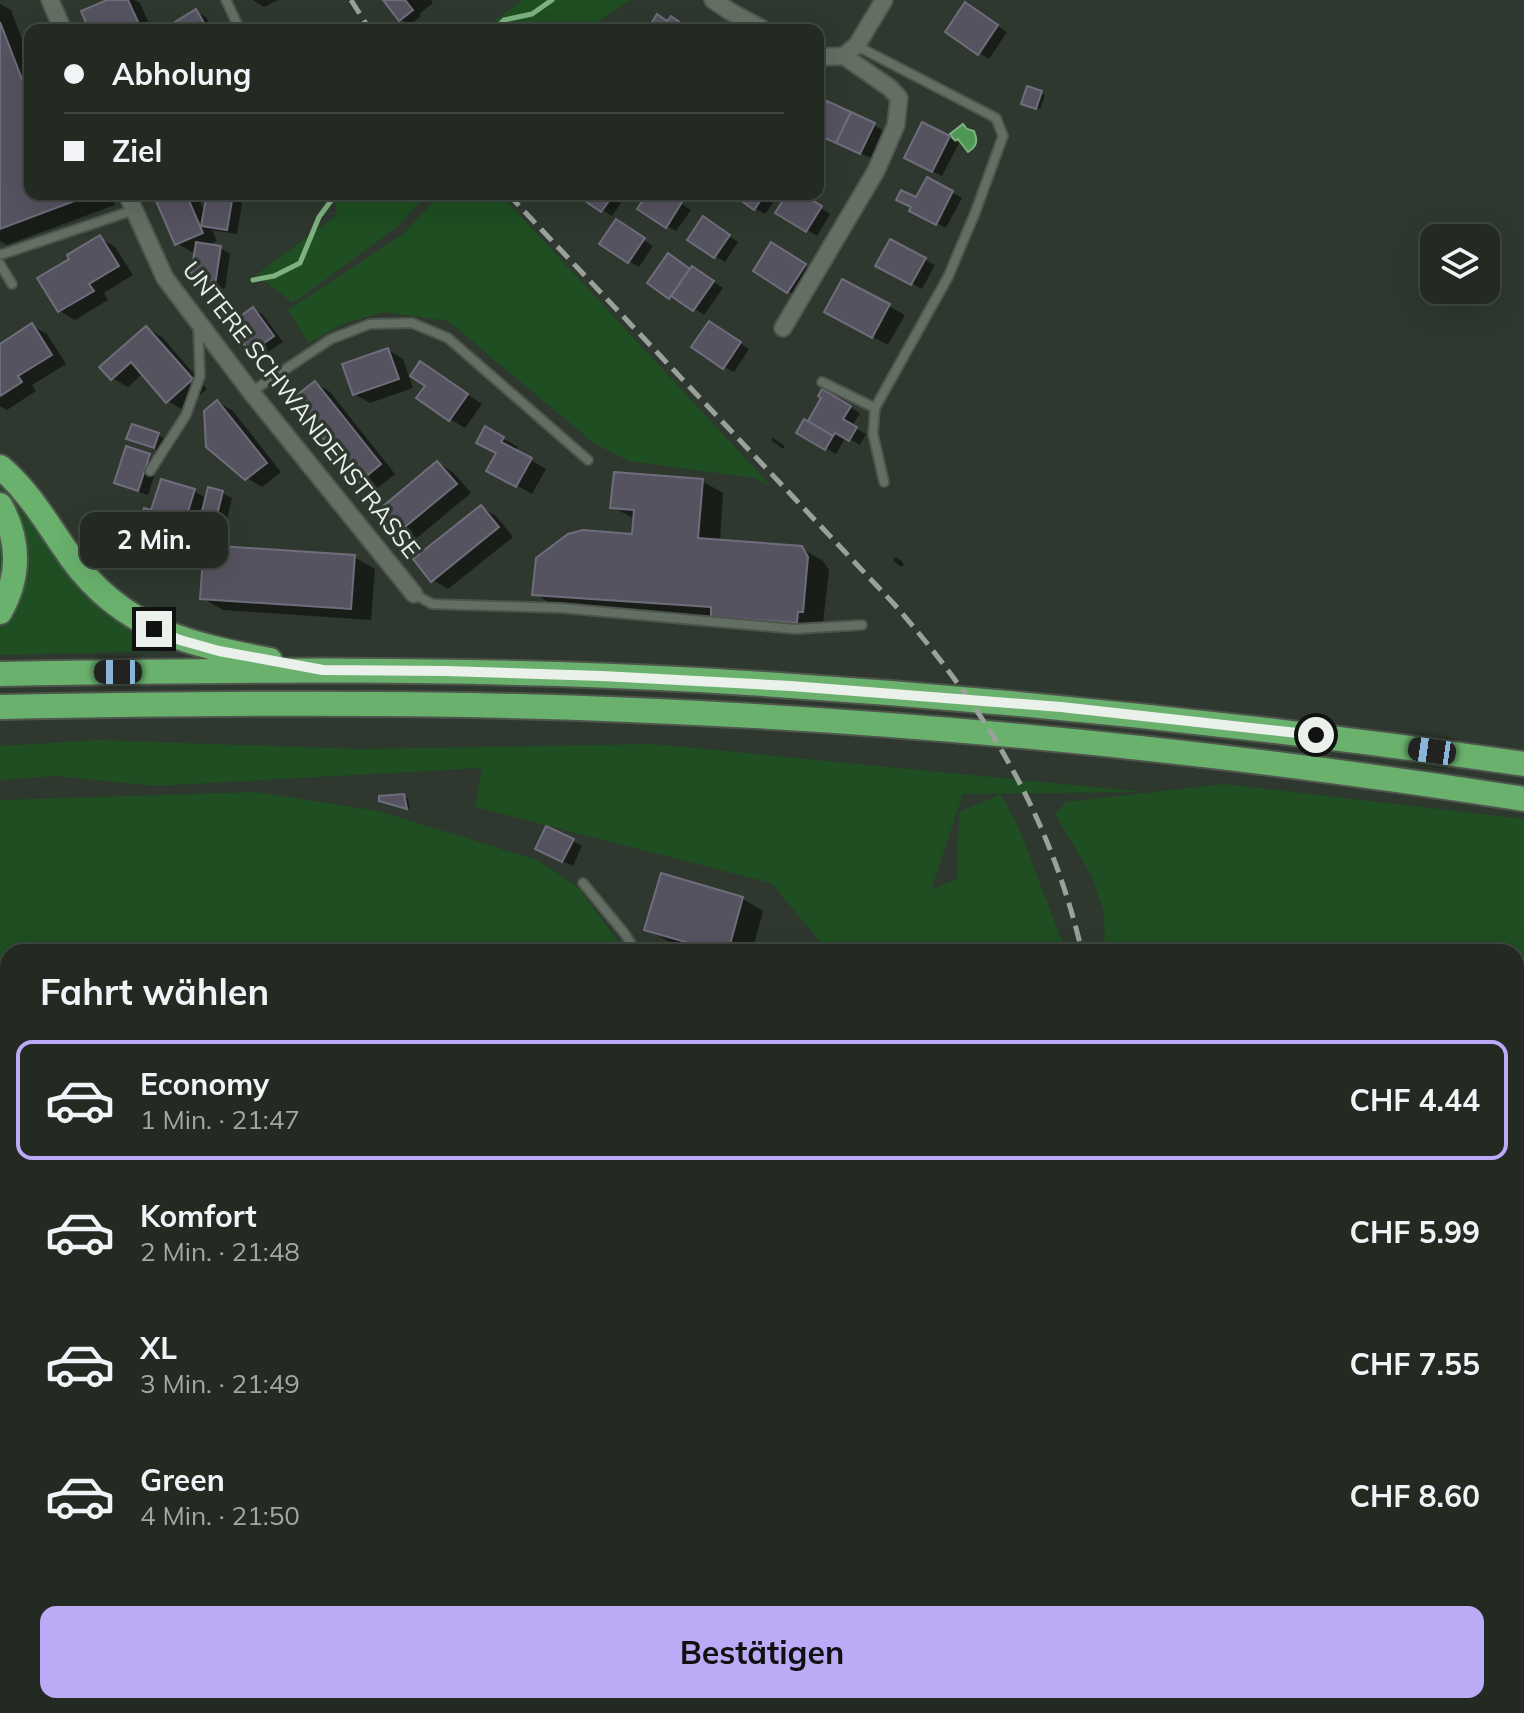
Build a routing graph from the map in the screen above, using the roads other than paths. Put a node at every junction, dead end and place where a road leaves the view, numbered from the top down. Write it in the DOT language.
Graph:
graph roads {
  1 [pos="226,0"];
  2 [pos="713,0"];
  3 [pos="884,0"];
  4 [pos="54,2"];
  5 [pos="61,24"];
  6 [pos="237,24"];
  7 [pos="753,24"];
  8 [pos="850,51"];
  9 [pos="824,56"];
  10 [pos="125,200"];
  11 [pos="131,200"];
  12 [pos="0,255"];
  13 [pos="0,264"];
  14 [pos="12,284"];
  15 [pos="198,324"];
  16 [pos="783,328"];
  17 [pos="822,382"];
  18 [pos="251,392"];
  19 [pos="875,408"];
  20 [pos="588,460"];
  21 [pos="0,467"];
  22 [pos="150,471"];
  23 [pos="884,482"];
  24 [pos="0,505"];
  25 [pos="414,594"];
  26 [pos="0,612"];
  27 [pos="862,625"];
  28 [pos="323,670"];
  29 [pos="0,674"];
  30 [pos="103,705"];
  31 [pos="0,707"];
  32 [pos="0,718"];
  33 [pos="1524,764"];
  34 [pos="1524,799"];
  35 [pos="583,883"];
  36 [pos="631,944"];
  1 -- 6 [label="lane"];
  2 -- 7 [label="street"];
  3 -- 8 [label="street"];
  4 -- 5 [label="street"];
  8 -- 9 [label="street"];
  8 -- 16 [label="street"];
  8 -- 19 [label="lane"];
  10 -- 12 [label="lane, UNTERE SCHWANDENSTRASSE"];
  11 -- 15 [label="street, UNTERE SCHWANDENSTRASSE"];
  13 -- 14 [label="lane"];
  15 -- 18 [label="street, UNTERE SCHWANDENSTRASSE"];
  15 -- 22 [label="lane"];
  17 -- 19 [label="lane"];
  18 -- 20 [label="lane"];
  18 -- 25 [label="street, UNTERE SCHWANDENSTRASSE"];
  19 -- 23 [label="lane"];
  21 -- 28 [label="highway"];
  24 -- 26 [label="highway"];
  25 -- 27 [label="lane"];
  28 -- 29 [label="highway"];
  28 -- 33 [label="highway"];
  30 -- 31 [label="highway"];
  30 -- 32 [label="highway"];
  30 -- 34 [label="highway"];
  35 -- 36 [label="lane"];
}
